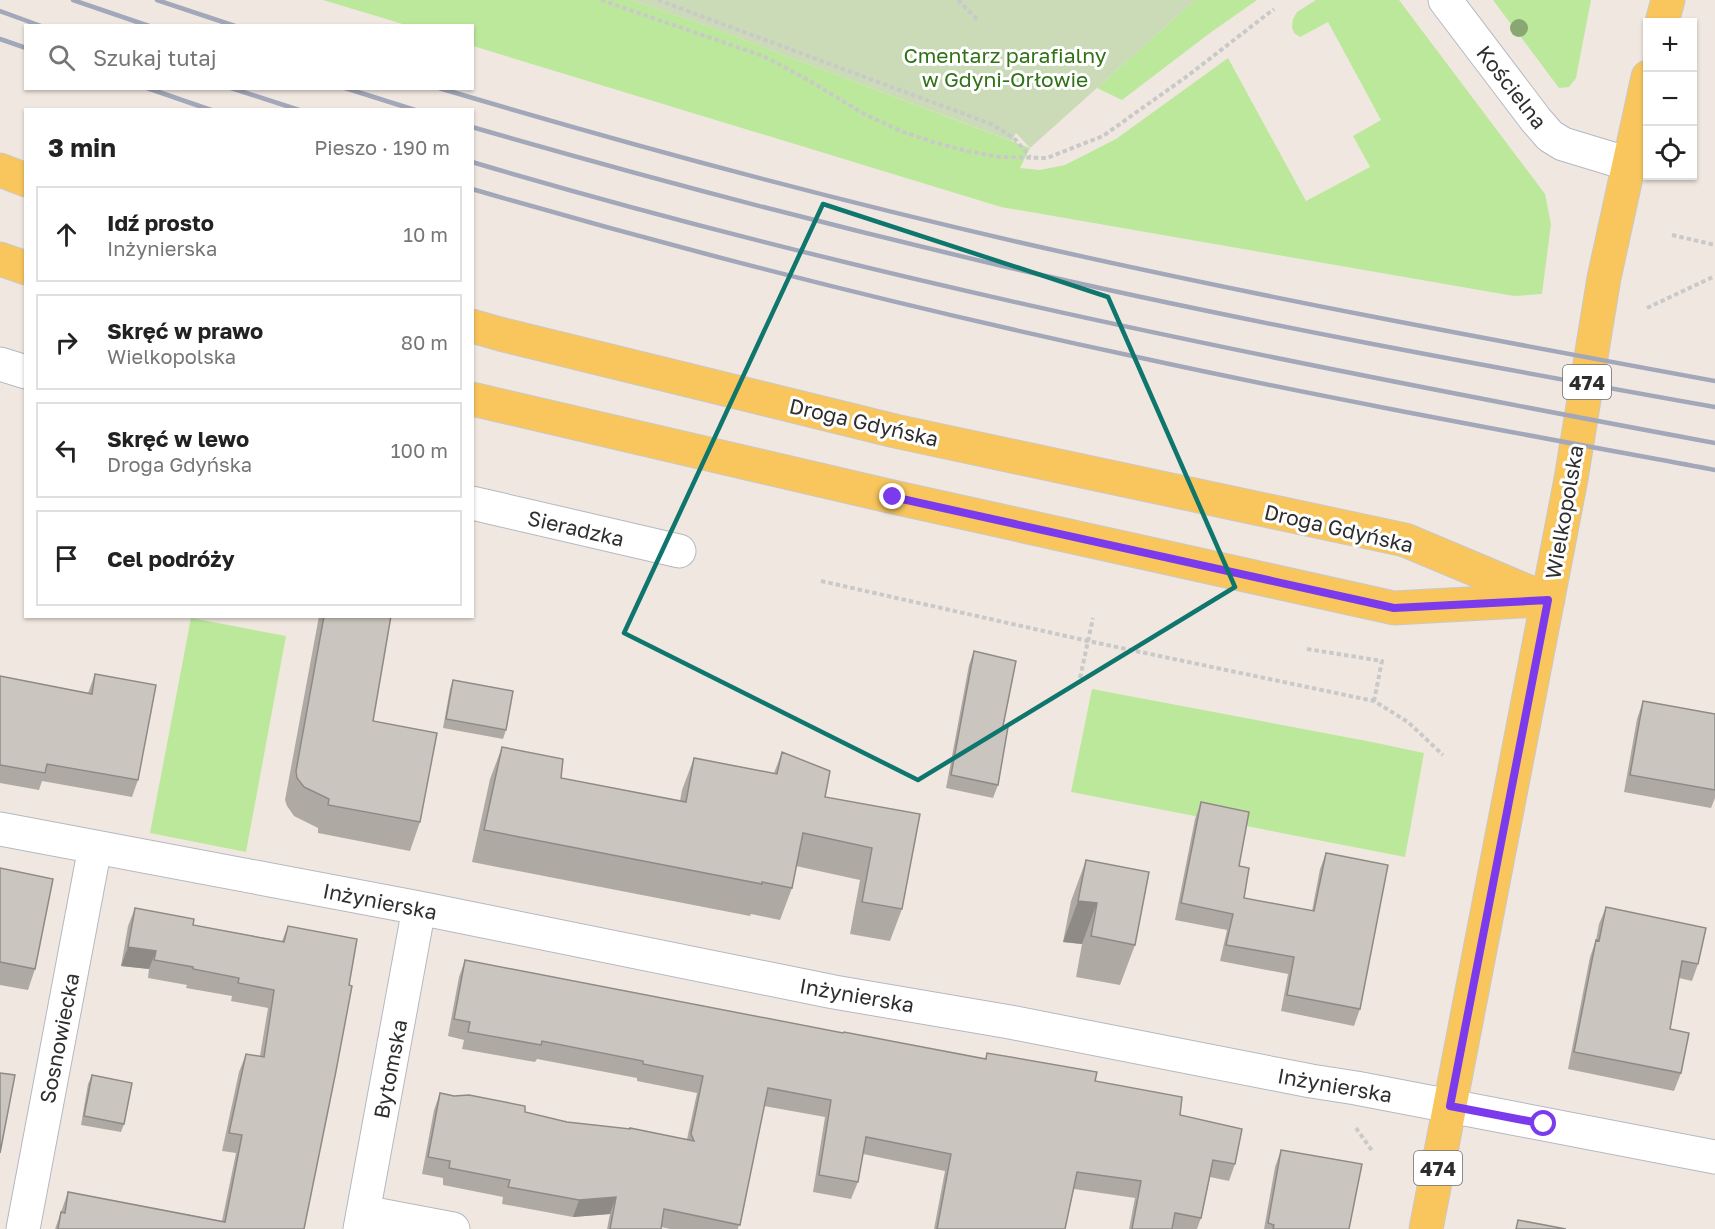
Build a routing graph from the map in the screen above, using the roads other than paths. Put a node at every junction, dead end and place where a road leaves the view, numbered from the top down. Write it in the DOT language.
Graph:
graph roads {
  1 [pos="1446,0"];
  2 [pos="1668,0"];
  3 [pos="1663,18"];
  4 [pos="1643,96"];
  5 [pos="1629,164"];
  6 [pos="0,170"];
  7 [pos="24,179"];
  8 [pos="0,259"];
  9 [pos="24,267"];
  10 [pos="474,327"];
  11 [pos="0,364"];
  12 [pos="24,371"];
  13 [pos="474,399"];
  14 [pos="474,503"];
  15 [pos="679,551"];
  16 [pos="1548,600"];
  17 [pos="0,829"];
  18 [pos="95,847"];
  19 [pos="419,908"];
  20 [pos="1450,1106"];
  21 [pos="1715,1157"];
  22 [pos="361,1220"];
  23 [pos="23,1229"];
  24 [pos="453,1229"];
  25 [pos="1426,1229"];
  1 -- 5 [label="street, Kościelna"];
  2 -- 3 [label="main road"];
  4 -- 5 [label="main road, Wielkopolska / 474"];
  5 -- 16 [label="main road, Wielkopolska / 474"];
  6 -- 7 [label="main road"];
  8 -- 9 [label="main road"];
  10 -- 16 [label="main road, Droga Gdyńska"];
  11 -- 12 [label="street"];
  13 -- 16 [label="main road"];
  14 -- 15 [label="street, Sieradzka"];
  16 -- 20 [label="main road, Wielkopolska / 474"];
  17 -- 18 [label="street, Inżynierska"];
  18 -- 19 [label="street, Inżynierska"];
  18 -- 23 [label="street, Sosnowiecka"];
  19 -- 20 [label="street, Inżynierska"];
  19 -- 22 [label="street, Bytomska"];
  20 -- 21 [label="street, Inżynierska"];
  20 -- 25 [label="main road, Wielkopolska / 474"];
  22 -- 24 [label="street"];
}
